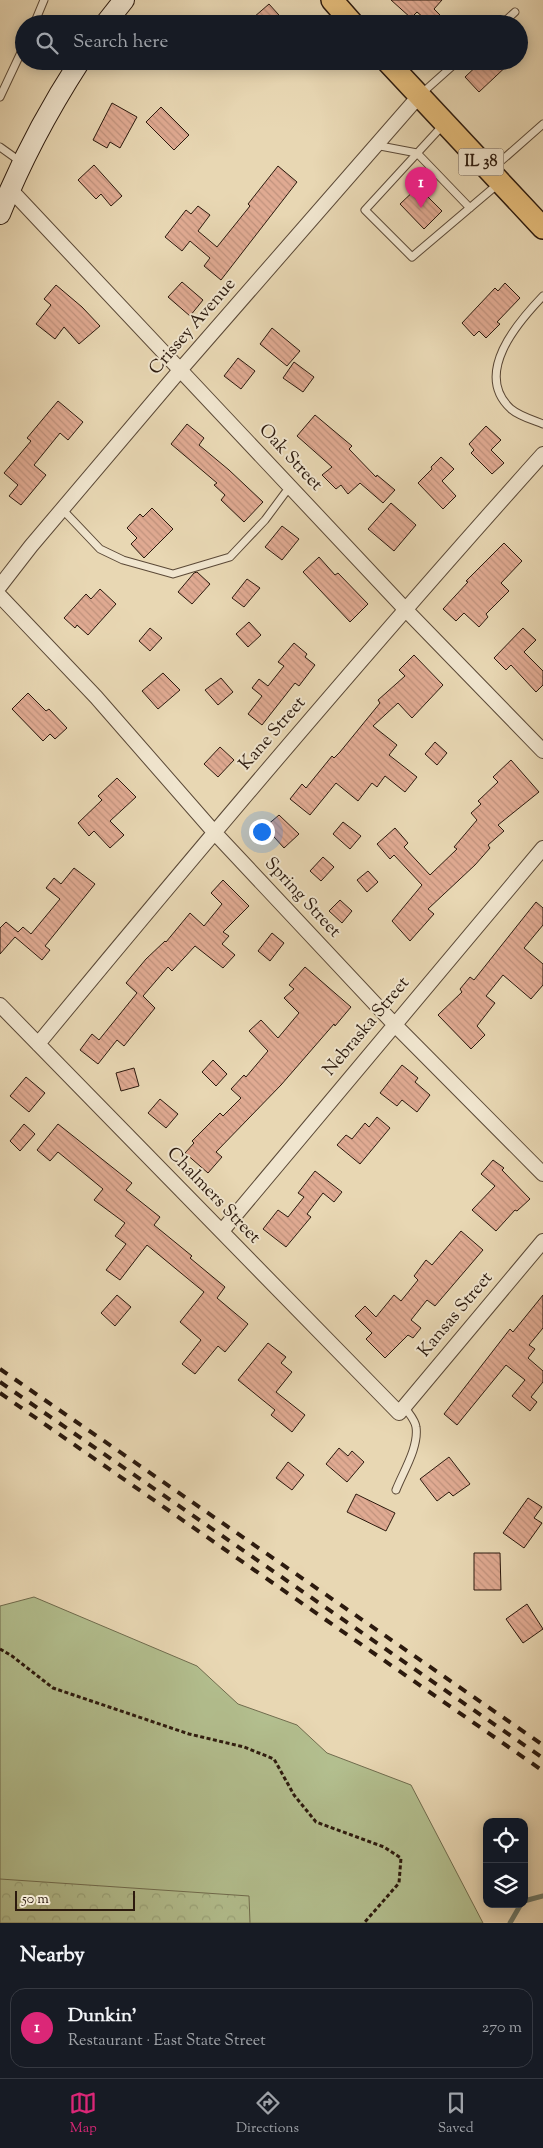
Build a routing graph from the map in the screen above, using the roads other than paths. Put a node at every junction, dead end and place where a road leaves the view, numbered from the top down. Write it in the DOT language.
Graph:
graph roads {
  1 [pos="44,0"];
  2 [pos="124,0"];
  3 [pos="332,0"];
  4 [pos="515,12"];
  5 [pos="38,15"];
  6 [pos="112,15"];
  7 [pos="345,15"];
  8 [pos="512,15"];
  9 [pos="15,65"];
  10 [pos="74,70"];
  11 [pos="395,70"];
  12 [pos="448,70"];
  13 [pos="419,96"];
  14 [pos="0,97"];
  15 [pos="445,124"];
  16 [pos="543,124"];
  17 [pos="375,145"];
  18 [pos="0,147"];
  19 [pos="417,153"];
  20 [pos="23,164"];
  21 [pos="495,177"];
  22 [pos="10,189"];
  23 [pos="470,208"];
  24 [pos="0,214"];
  25 [pos="543,228"];
  26 [pos="543,296"];
  27 [pos="181,369"];
  28 [pos="543,424"];
  29 [pos="543,454"];
  30 [pos="292,488"];
  31 [pos="62,509"];
  32 [pos="0,586"];
  33 [pos="0,596"];
  34 [pos="405,608"];
  35 [pos="543,751"];
  36 [pos="214,832"];
  37 [pos="543,848"];
  38 [pos="0,1005"];
  39 [pos="394,1024"];
  40 [pos="38,1044"];
  41 [pos="543,1174"];
  42 [pos="222,1231"];
  43 [pos="543,1241"];
  44 [pos="401,1410"];
  45 [pos="396,1490"];
  1 -- 5 [label="lane"];
  2 -- 6 [label="main road"];
  3 -- 7 [label="main road"];
  4 -- 8 [label="lane"];
  9 -- 14 [label="lane"];
  10 -- 20 [label="main road"];
  11 -- 13 [label="main road, IL 38"];
  12 -- 13 [label="lane"];
  13 -- 15 [label="main road, IL 38"];
  13 -- 17 [label="street, Crissey Avenue"];
  15 -- 19 [label="lane"];
  15 -- 21 [label="main road, IL 38"];
  16 -- 21 [label="lane"];
  17 -- 19 [label="lane"];
  17 -- 27 [label="street, Crissey Avenue"];
  18 -- 20 [label="lane"];
  19 -- 23 [label="lane"];
  19 -- 23 [label="lane"];
  20 -- 22 [label="main road"];
  21 -- 23 [label="lane"];
  21 -- 25 [label="main road, IL 38"];
  22 -- 24 [label="main road"];
  22 -- 27 [label="street, Oak Street"];
  26 -- 28 [label="lane"];
  27 -- 30 [label="street, Oak Street"];
  27 -- 31 [label="street, Crissey Avenue"];
  29 -- 34 [label="street, Kane Street"];
  30 -- 31 [label="lane"];
  30 -- 34 [label="street, Oak Street"];
  31 -- 32 [label="street, Crissey Avenue"];
  33 -- 36 [label="street, Spring Street"];
  34 -- 35 [label="street, Oak Street"];
  34 -- 36 [label="street, Kane Street"];
  36 -- 39 [label="street, Spring Street"];
  36 -- 40 [label="street, Kane Street"];
  37 -- 39 [label="street, Nebraska Street"];
  38 -- 40 [label="street, Chalmers Street"];
  39 -- 41 [label="street, Spring Street"];
  39 -- 42 [label="street, Nebraska Street"];
  40 -- 42 [label="street, Chalmers Street"];
  42 -- 44 [label="street, Chalmers Street"];
  43 -- 44 [label="street, Kansas Street"];
  44 -- 45 [label="lane"];
}
